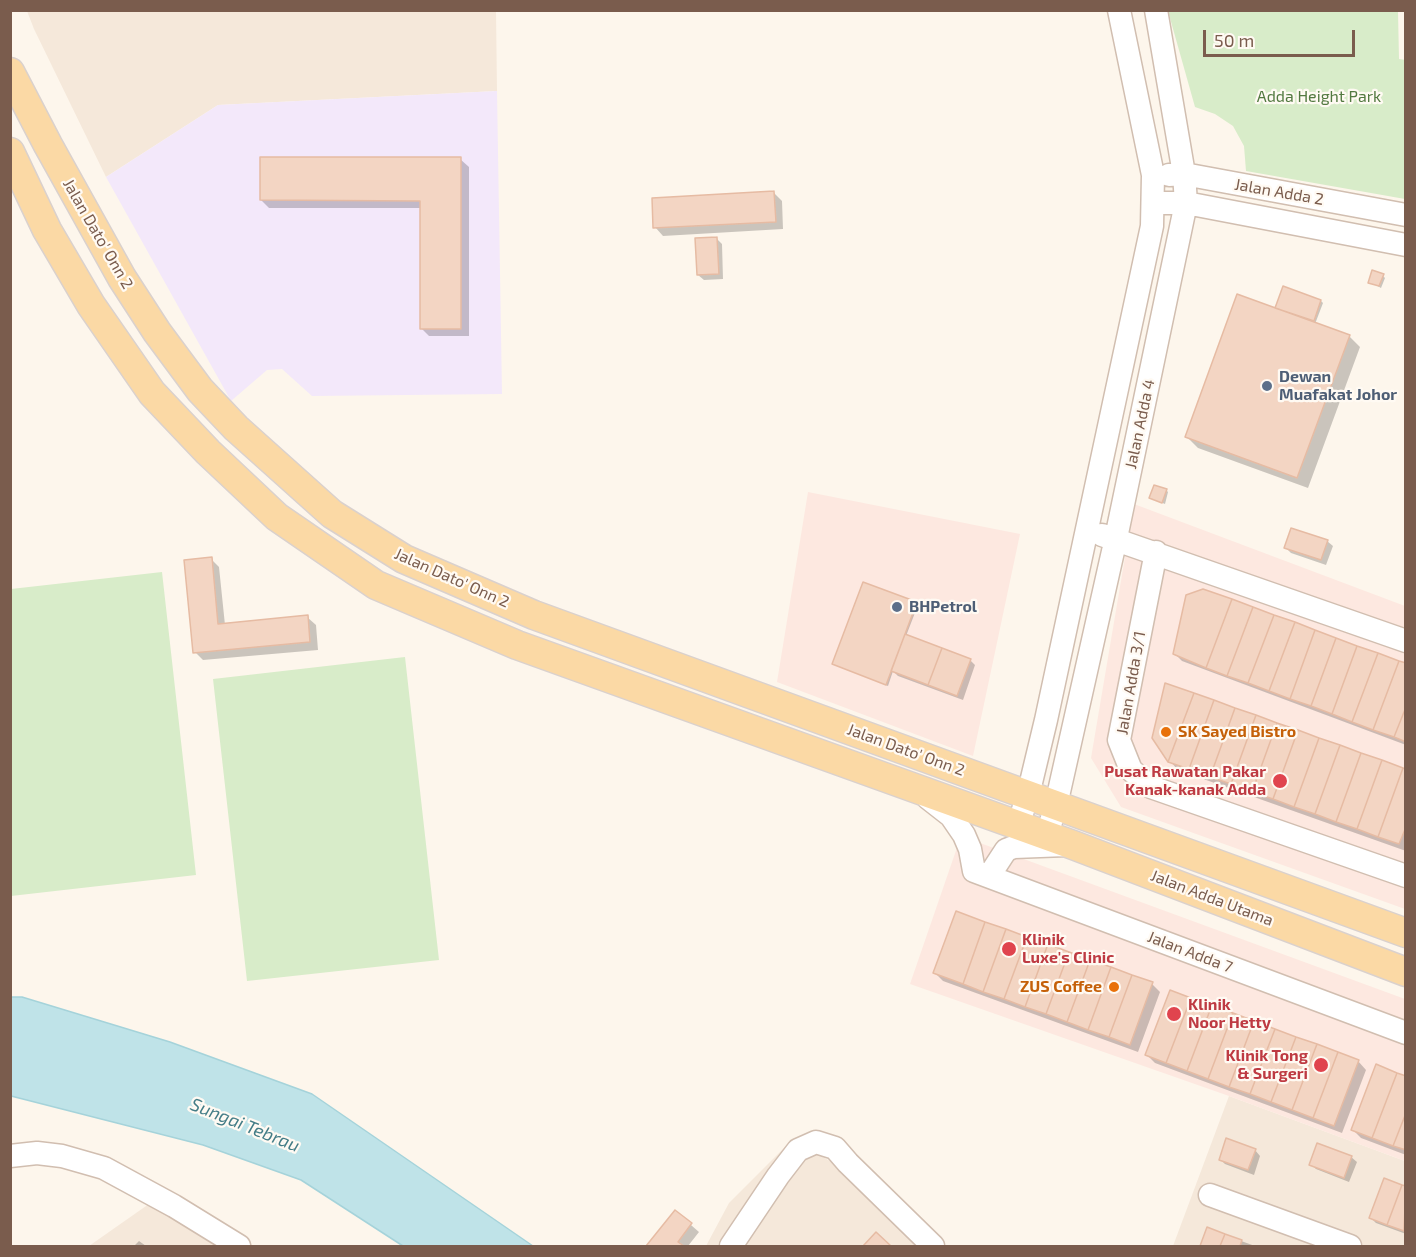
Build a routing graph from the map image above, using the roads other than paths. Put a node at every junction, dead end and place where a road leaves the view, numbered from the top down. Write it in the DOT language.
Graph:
graph roads {
  1 [pos="1119,10"];
  2 [pos="1156,10"];
  3 [pos="10,72"];
  4 [pos="10,152"];
  5 [pos="1184,174"];
  6 [pos="1153,175"];
  7 [pos="1153,203"];
  8 [pos="1186,203"];
  9 [pos="1406,215"];
  10 [pos="1262,218"];
  11 [pos="1406,245"];
  12 [pos="1173,264"];
  13 [pos="1086,531"];
  14 [pos="1116,538"];
  15 [pos="1156,552"];
  16 [pos="1406,641"];
  17 [pos="916,788"];
  18 [pos="1028,795"];
  19 [pos="1056,805"];
  20 [pos="1018,825"];
  21 [pos="1060,840"];
  22 [pos="982,873"];
  23 [pos="1406,876"];
  24 [pos="1406,933"];
  25 [pos="1406,972"];
  26 [pos="1406,1032"];
  27 [pos="10,1156"];
  28 [pos="1210,1195"];
  29 [pos="239,1246"];
  30 [pos="731,1246"];
  31 [pos="933,1246"];
  32 [pos="1350,1246"];
  1 -- 6 [label="street, Jalan Adda 4"];
  2 -- 5 [label="street, Jalan Adda 4"];
  3 -- 18 [label="main road, Jalan Dato' Onn 2"];
  4 -- 17 [label="main road, Jalan Dato' Onn 2"];
  5 -- 6 [label="street, Jalan Adda 2"];
  5 -- 8 [label="street, Jalan Adda 4"];
  5 -- 9 [label="street, Jalan Adda 2"];
  6 -- 7 [label="street, Jalan Adda 4"];
  7 -- 8 [label="street, Jalan Adda 2"];
  7 -- 13 [label="street, Jalan Adda 4"];
  8 -- 10 [label="street, Jalan Adda 2"];
  8 -- 12 [label="street, Jalan Adda 4"];
  10 -- 11 [label="street, Jalan Adda 2"];
  10 -- 12 [label="street"];
  12 -- 14 [label="street, Jalan Adda 4"];
  13 -- 14 [label="street"];
  13 -- 18 [label="street, Jalan Adda 4"];
  14 -- 15 [label="street"];
  14 -- 19 [label="street, Jalan Adda 4"];
  15 -- 16 [label="street"];
  15 -- 23 [label="street, Jalan Adda 3/1"];
  17 -- 20 [label="main road, Jalan Dato' Onn 2"];
  17 -- 22 [label="street"];
  18 -- 19 [label="main road, Jalan Adda Utama"];
  18 -- 20 [label="street, Jalan Adda 4"];
  19 -- 21 [label="street, Jalan Adda 4"];
  19 -- 24 [label="main road, Jalan Adda Utama"];
  20 -- 21 [label="main road, Jalan Adda Utama"];
  21 -- 22 [label="street"];
  21 -- 25 [label="main road, Jalan Adda Utama"];
  22 -- 26 [label="street, Jalan Adda 7"];
  27 -- 29 [label="street"];
  28 -- 32 [label="street"];
  30 -- 31 [label="street"];
}
